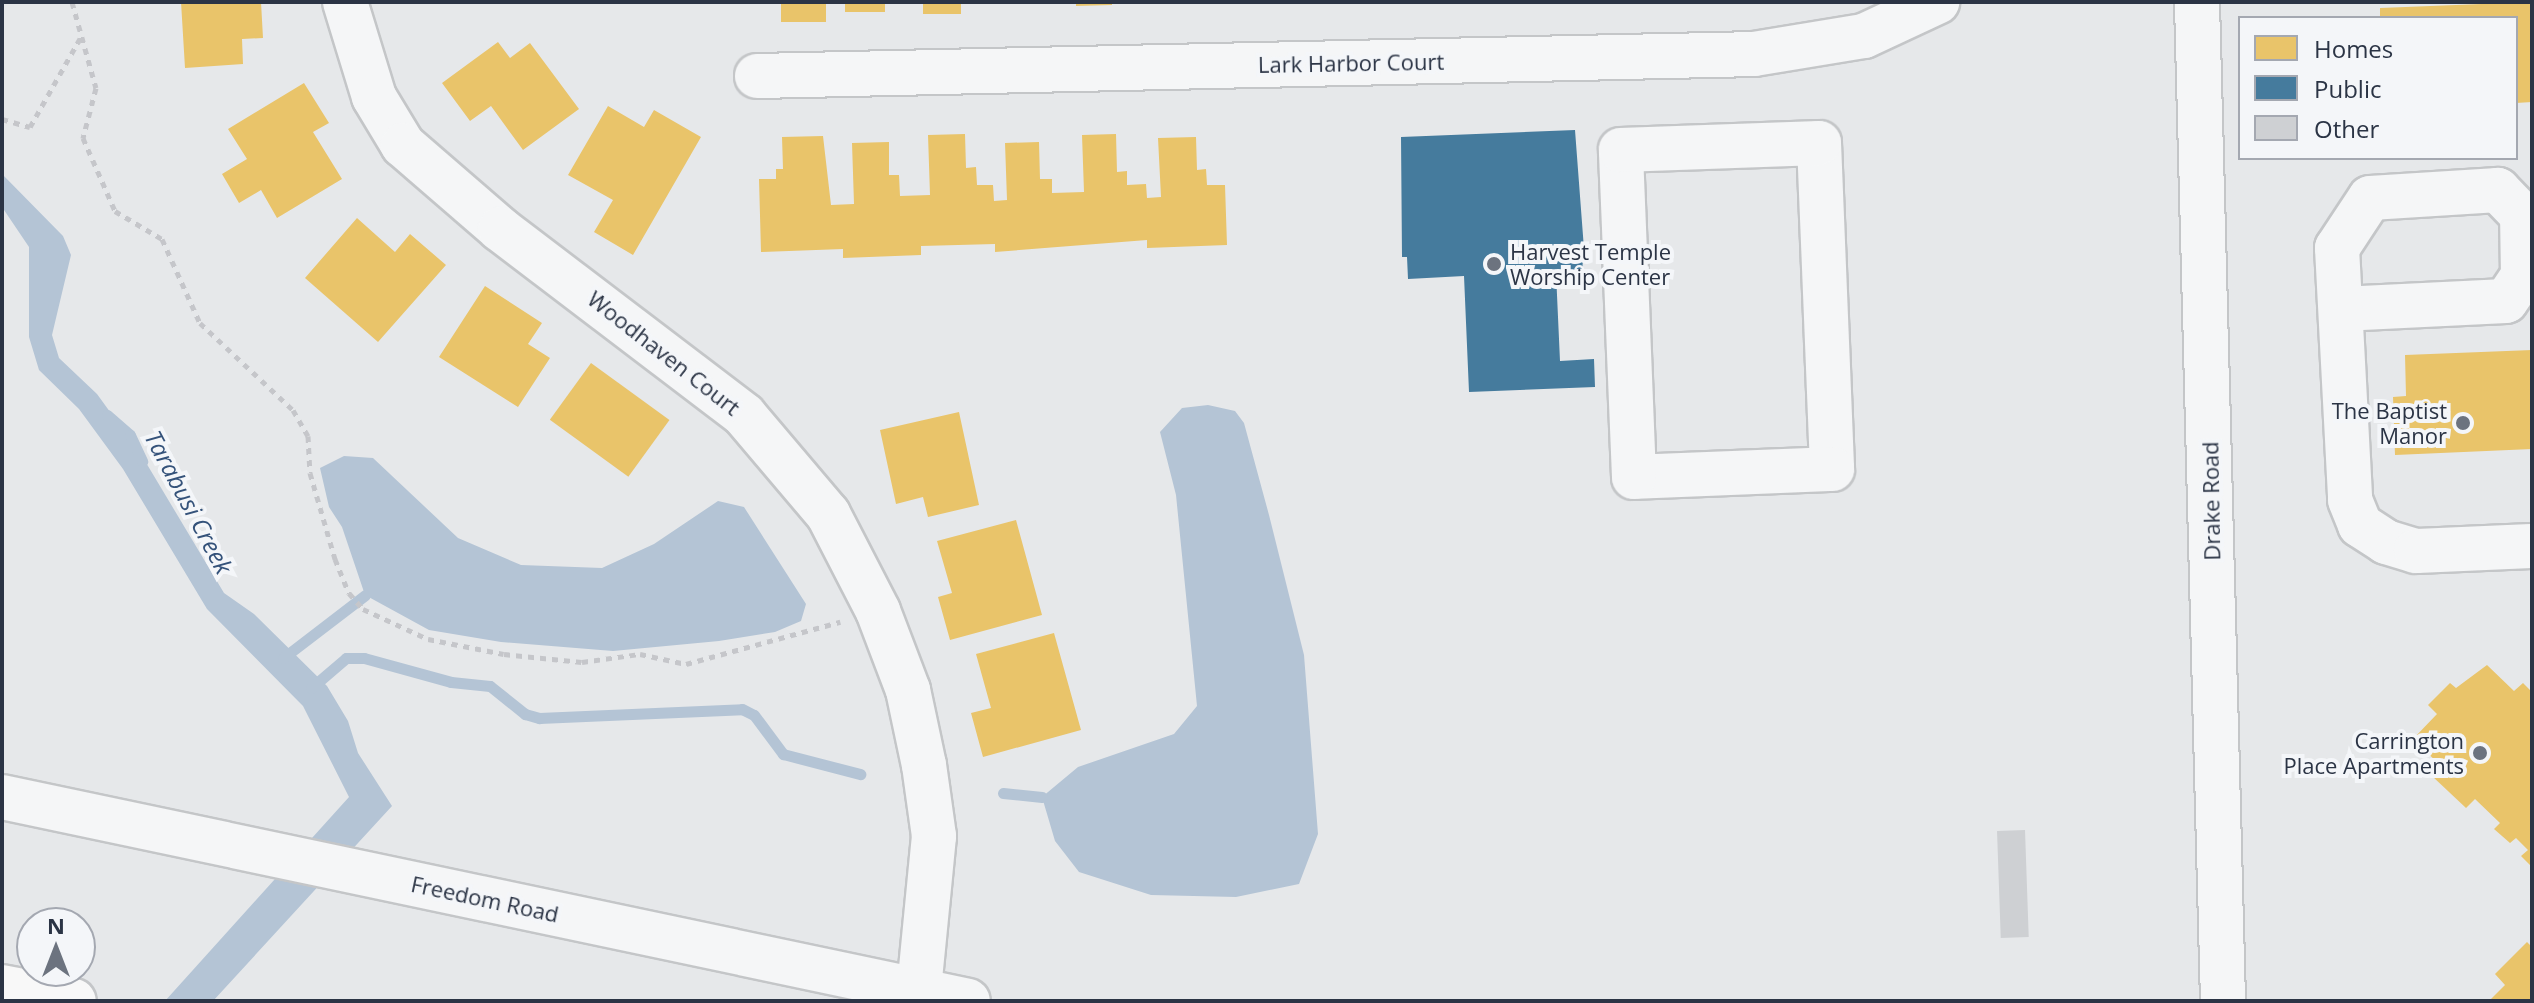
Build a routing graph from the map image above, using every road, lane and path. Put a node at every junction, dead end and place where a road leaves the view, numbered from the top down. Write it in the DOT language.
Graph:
graph roads {
  1 [pos="72,2"];
  2 [pos="345,2"];
  3 [pos="1937,2"];
  4 [pos="2197,2"];
  5 [pos="81,37"];
  6 [pos="757,76"];
  7 [pos="2,119"];
  8 [pos="2341,309"];
  9 [pos="1826,330"];
  10 [pos="2532,546"];
  11 [pos="878,611"];
  12 [pos="2,797"];
  13 [pos="2,987"];
  14 [pos="919,990"];
  15 [pos="74,1001"];
  16 [pos="968,1001"];
  17 [pos="2223,1001"];
  1 -- 5 [label="path"];
  2 -- 11 [label="street, Woodhaven Court"];
  3 -- 6 [label="street, Lark Harbor Court"];
  4 -- 17 [label="street, Drake Road"];
  5 -- 7 [label="path"];
  5 -- 11 [label="path"];
  8 -- 10 [label="street"];
  9 -- 9 [label="street"];
  11 -- 14 [label="street, Woodhaven Court"];
  12 -- 14 [label="street, Freedom Road"];
  13 -- 15 [label="highway"];
  14 -- 16 [label="street, Freedom Road"];
}
